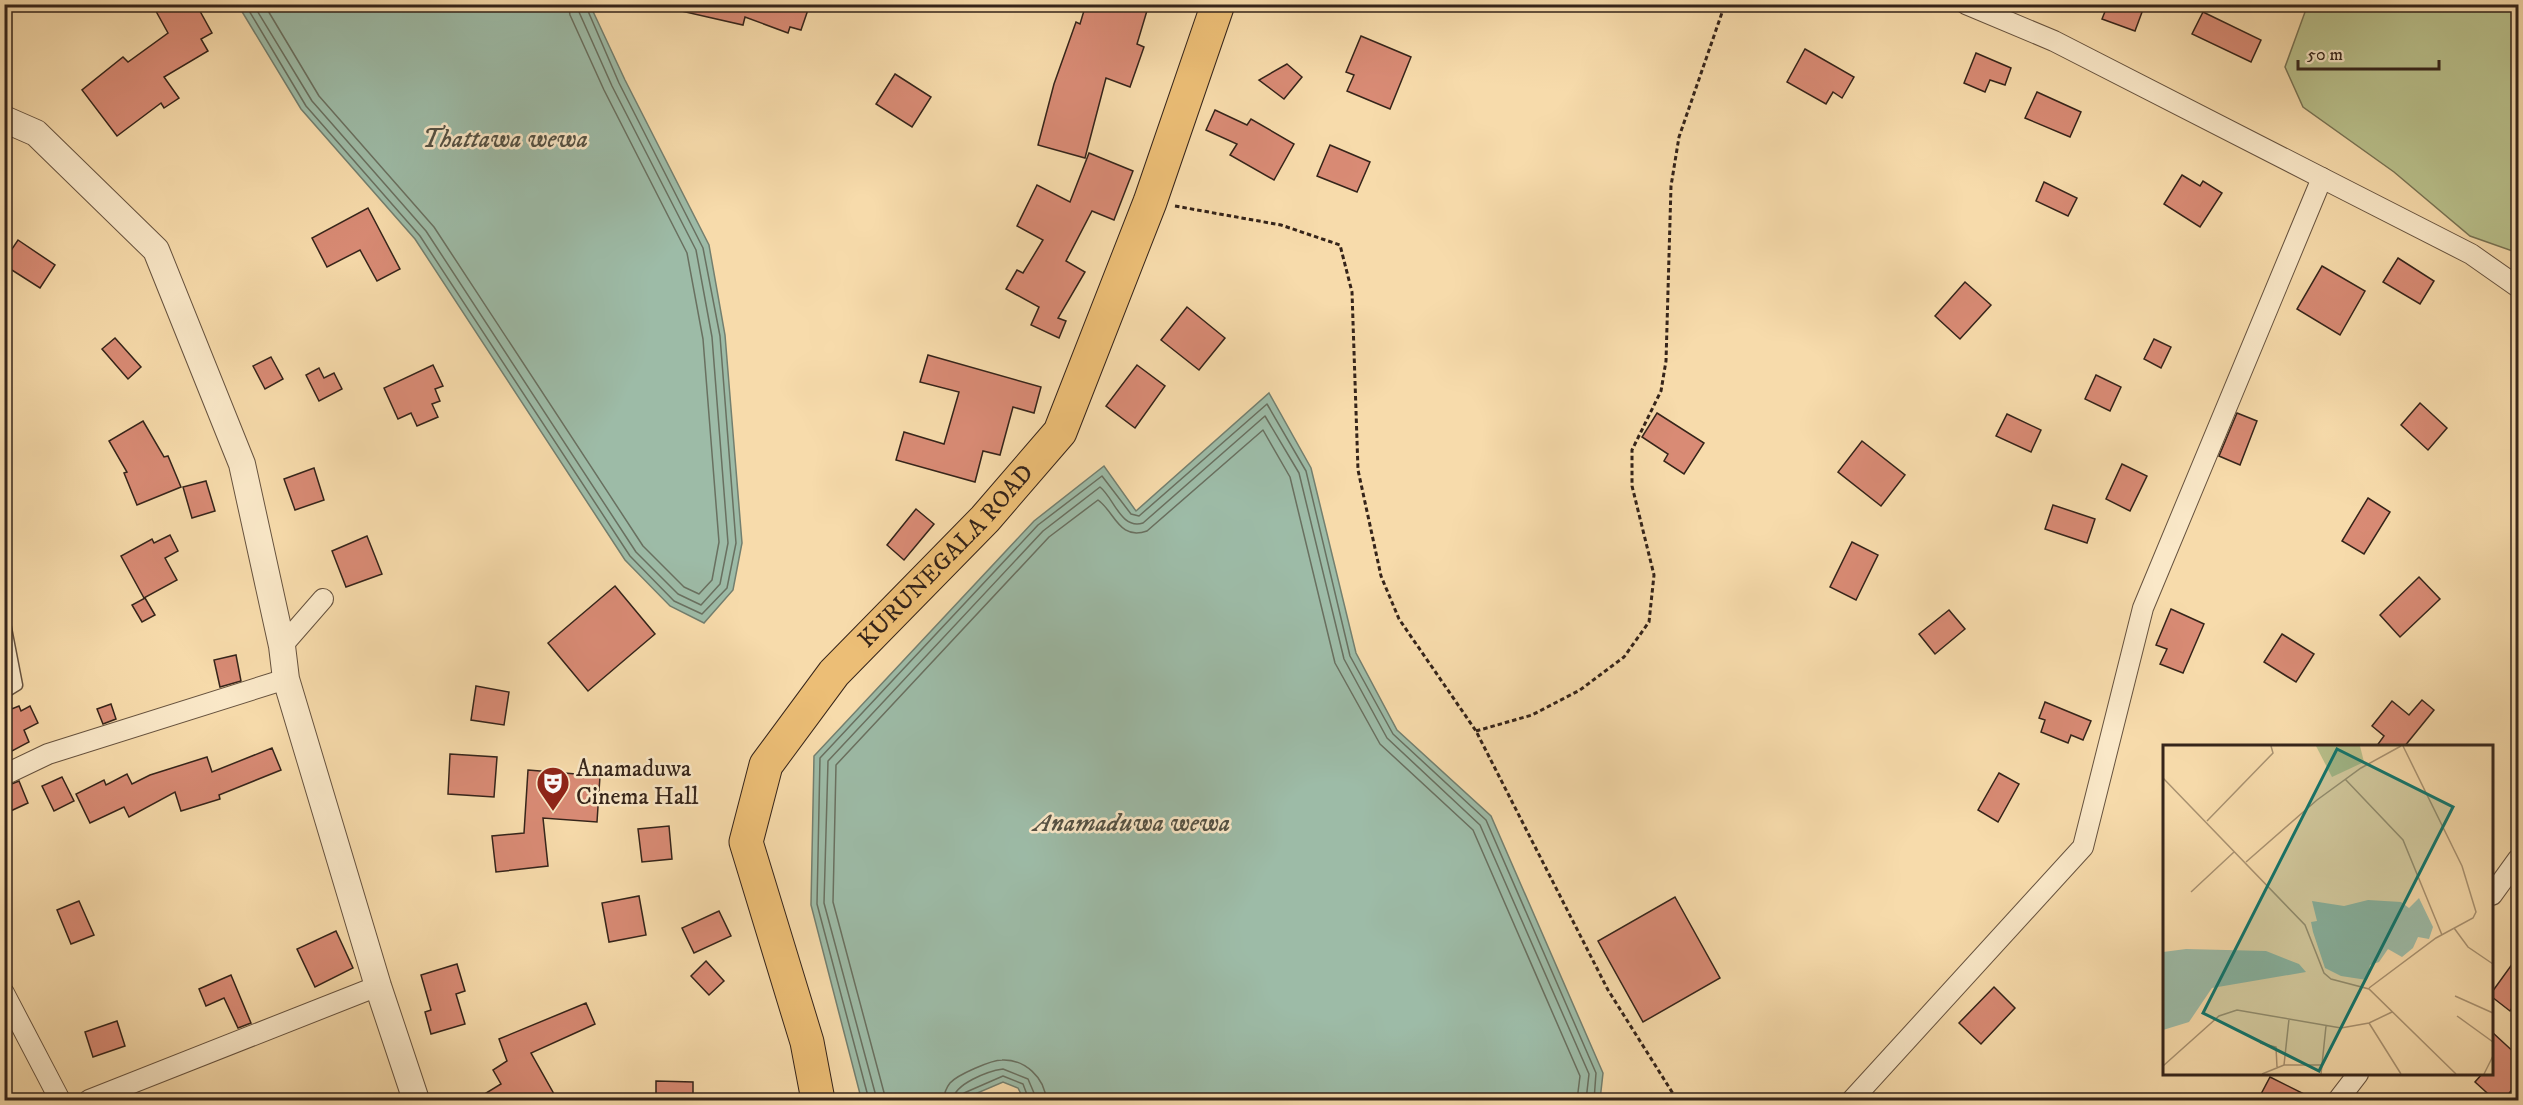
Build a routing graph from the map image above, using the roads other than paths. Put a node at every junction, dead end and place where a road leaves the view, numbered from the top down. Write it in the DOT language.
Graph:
graph roads {
  1 [pos="1218,4"];
  2 [pos="1966,4"];
  3 [pos="4,119"];
  4 [pos="2322,178"];
  5 [pos="2518,287"];
  6 [pos="323,599"];
  7 [pos="4,618"];
  8 [pos="282,646"];
  9 [pos="286,680"];
  10 [pos="4,693"];
  11 [pos="4,775"];
  12 [pos="2518,859"];
  13 [pos="2493,894"];
  14 [pos="378,986"];
  15 [pos="4,993"];
  16 [pos="2357,1075"];
  17 [pos="60,1101"];
  18 [pos="89,1101"];
  19 [pos="416,1101"];
  20 [pos="818,1101"];
  21 [pos="1852,1101"];
  22 [pos="2338,1101"];
  1 -- 20 [label="highway, KURUNEGALA ROAD"];
  2 -- 4 [label="street"];
  3 -- 8 [label="street"];
  4 -- 5 [label="street"];
  4 -- 21 [label="street"];
  6 -- 8 [label="street"];
  7 -- 10 [label="lane"];
  8 -- 9 [label="street"];
  9 -- 11 [label="street"];
  9 -- 14 [label="street"];
  12 -- 13 [label="street"];
  14 -- 18 [label="street"];
  14 -- 19 [label="street"];
  15 -- 17 [label="street"];
  16 -- 22 [label="street"];
}
